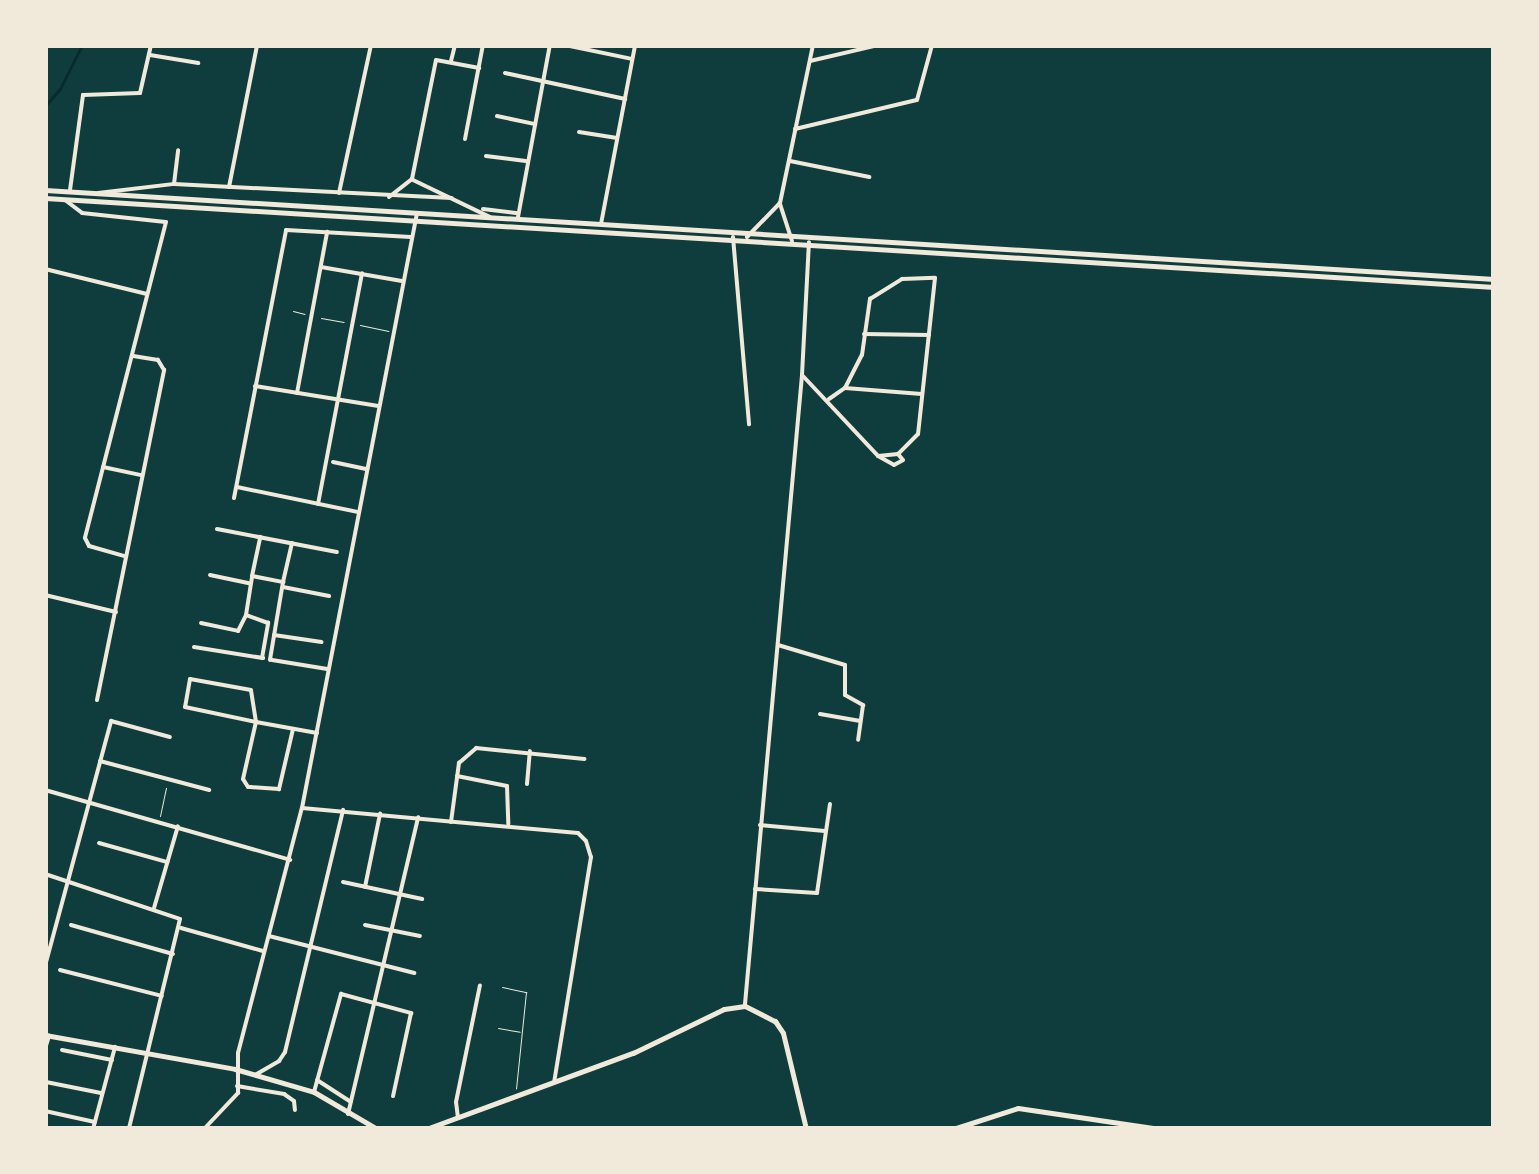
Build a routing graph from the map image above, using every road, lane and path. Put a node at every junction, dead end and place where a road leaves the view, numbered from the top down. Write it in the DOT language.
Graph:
graph roads {
  1 [pos="151,45"];
  2 [pos="257,45"];
  3 [pos="371,45"];
  4 [pos="455,45"];
  5 [pos="484,45"];
  6 [pos="550,45"];
  7 [pos="565,45"];
  8 [pos="635,45"];
  9 [pos="813,45"];
  10 [pos="879,45"];
  11 [pos="932,45"];
  12 [pos="150,54"];
  13 [pos="632,59"];
  14 [pos="452,61"];
  15 [pos="810,61"];
  16 [pos="198,63"];
  17 [pos="479,68"];
  18 [pos="505,73"];
  19 [pos="542,82"];
  20 [pos="625,98"];
  21 [pos="497,116"];
  22 [pos="534,124"];
  23 [pos="794,130"];
  24 [pos="579,132"];
  25 [pos="616,138"];
  26 [pos="465,139"];
  27 [pos="178,150"];
  28 [pos="486,156"];
  29 [pos="789,160"];
  30 [pos="527,161"];
  31 [pos="869,176"];
  32 [pos="412,179"];
  33 [pos="174,184"];
  34 [pos="228,187"];
  35 [pos="45,190"];
  36 [pos="70,192"];
  37 [pos="339,193"];
  38 [pos="96,194"];
  39 [pos="389,197"];
  40 [pos="46,198"];
  41 [pos="452,198"];
  42 [pos="64,199"];
  43 [pos="780,203"];
  44 [pos="478,208"];
  45 [pos="416,216"];
  46 [pos="518,216"];
  47 [pos="490,217"];
  48 [pos="601,224"];
  49 [pos="754,231"];
  50 [pos="327,232"];
  51 [pos="411,237"];
  52 [pos="733,237"];
  53 [pos="747,238"];
  54 [pos="790,238"];
  55 [pos="809,242"];
  56 [pos="320,267"];
  57 [pos="45,269"];
  58 [pos="362,273"];
  59 [pos="1494,279"];
  60 [pos="402,281"];
  61 [pos="1494,287"];
  62 [pos="148,294"];
  63 [pos="293,311"];
  64 [pos="310,316"];
  65 [pos="351,323"];
  66 [pos="392,332"];
  67 [pos="864,334"];
  68 [pos="928,335"];
  69 [pos="133,356"];
  70 [pos="802,375"];
  71 [pos="255,386"];
  72 [pos="844,388"];
  73 [pos="297,392"];
  74 [pos="922,394"];
  75 [pos="336,399"];
  76 [pos="829,400"];
  77 [pos="379,406"];
  78 [pos="749,424"];
  79 [pos="898,454"];
  80 [pos="878,456"];
  81 [pos="333,462"];
  82 [pos="103,467"];
  83 [pos="367,468"];
  84 [pos="141,475"];
  85 [pos="236,488"];
  86 [pos="234,498"];
  87 [pos="318,504"];
  88 [pos="358,512"];
  89 [pos="218,530"];
  90 [pos="260,537"];
  91 [pos="292,543"];
  92 [pos="337,552"];
  93 [pos="125,556"];
  94 [pos="210,575"];
  95 [pos="252,576"];
  96 [pos="251,584"];
  97 [pos="283,584"];
  98 [pos="45,595"];
  99 [pos="329,596"];
  100 [pos="116,612"];
  101 [pos="246,615"];
  102 [pos="201,623"];
  103 [pos="274,635"];
  104 [pos="321,642"];
  105 [pos="778,645"];
  106 [pos="194,647"];
  107 [pos="262,658"];
  108 [pos="270,660"];
  109 [pos="329,670"];
  110 [pos="97,700"];
  111 [pos="820,714"];
  112 [pos="860,721"];
  113 [pos="256,722"];
  114 [pos="293,729"];
  115 [pos="316,733"];
  116 [pos="170,737"];
  117 [pos="858,740"];
  118 [pos="530,751"];
  119 [pos="584,759"];
  120 [pos="100,761"];
  121 [pos="458,776"];
  122 [pos="168,779"];
  123 [pos="527,784"];
  124 [pos="45,790"];
  125 [pos="209,790"];
  126 [pos="89,802"];
  127 [pos="830,804"];
  128 [pos="302,808"];
  129 [pos="343,810"];
  130 [pos="380,813"];
  131 [pos="418,817"];
  132 [pos="159,819"];
  133 [pos="451,822"];
  134 [pos="178,825"];
  135 [pos="760,825"];
  136 [pos="508,826"];
  137 [pos="826,832"];
  138 [pos="99,843"];
  139 [pos="290,860"];
  140 [pos="167,862"];
  141 [pos="45,874"];
  142 [pos="68,881"];
  143 [pos="343,882"];
  144 [pos="365,888"];
  145 [pos="755,889"];
  146 [pos="400,894"];
  147 [pos="422,900"];
  148 [pos="154,908"];
  149 [pos="365,925"];
  150 [pos="71,926"];
  151 [pos="182,928"];
  152 [pos="391,929"];
  153 [pos="269,936"];
  154 [pos="420,936"];
  155 [pos="312,950"];
  156 [pos="265,952"];
  157 [pos="173,954"];
  158 [pos="382,965"];
  159 [pos="45,966"];
  160 [pos="60,970"];
  161 [pos="414,973"];
  162 [pos="480,985"];
  163 [pos="502,986"];
  164 [pos="162,996"];
  165 [pos="373,1002"];
  166 [pos="745,1006"];
  167 [pos="498,1028"];
  168 [pos="520,1032"];
  169 [pos="47,1035"];
  170 [pos="115,1047"];
  171 [pos="45,1048"];
  172 [pos="62,1050"];
  173 [pos="146,1053"];
  174 [pos="112,1060"];
  175 [pos="235,1069"];
  176 [pos="255,1075"];
  177 [pos="317,1080"];
  178 [pos="46,1082"];
  179 [pos="550,1084"];
  180 [pos="237,1086"];
  181 [pos="314,1092"];
  182 [pos="101,1093"];
  183 [pos="393,1096"];
  184 [pos="515,1098"];
  185 [pos="351,1102"];
  186 [pos="296,1110"];
  187 [pos="45,1112"];
  188 [pos="348,1114"];
  189 [pos="458,1118"];
  190 [pos="94,1126"];
  191 [pos="129,1129"];
  192 [pos="204,1129"];
  193 [pos="376,1129"];
  194 [pos="426,1129"];
  195 [pos="806,1129"];
  196 [pos="954,1129"];
  197 [pos="1160,1129"];
  1 -- 12 [label="street"];
  2 -- 34 [label="street"];
  3 -- 37 [label="street"];
  4 -- 14 [label="street"];
  5 -- 17 [label="street"];
  6 -- 19 [label="street"];
  7 -- 13 [label="street"];
  8 -- 13 [label="street"];
  9 -- 15 [label="street"];
  10 -- 15 [label="street"];
  11 -- 23 [label="street"];
  12 -- 16 [label="street"];
  12 -- 36 [label="street"];
  13 -- 20 [label="street"];
  14 -- 17 [label="street"];
  14 -- 32 [label="street"];
  15 -- 23 [label="street"];
  17 -- 26 [label="street"];
  18 -- 19 [label="street"];
  19 -- 20 [label="street"];
  19 -- 22 [label="street"];
  20 -- 25 [label="street"];
  21 -- 22 [label="street"];
  22 -- 30 [label="street"];
  23 -- 29 [label="street"];
  24 -- 25 [label="street"];
  25 -- 48 [label="street"];
  27 -- 33 [label="street"];
  28 -- 30 [label="street"];
  29 -- 31 [label="street"];
  29 -- 43 [label="street"];
  30 -- 46 [label="street"];
  32 -- 39 [label="street"];
  32 -- 41 [label="street"];
  33 -- 34 [label="street"];
  33 -- 38 [label="street"];
  34 -- 37 [label="street"];
  35 -- 36 [label="main road"];
  36 -- 38 [label="main road"];
  37 -- 39 [label="street"];
  38 -- 45 [label="main road"];
  39 -- 41 [label="street"];
  40 -- 42 [label="main road"];
  41 -- 44 [label="street"];
  42 -- 45 [label="main road"];
  42 -- 62 [label="street"];
  43 -- 49 [label="street"];
  43 -- 54 [label="street"];
  44 -- 46 [label="street"];
  44 -- 47 [label="street"];
  45 -- 47 [label="main road"];
  45 -- 51 [label="street"];
  45 -- 52 [label="main road"];
  46 -- 47 [label="main road"];
  46 -- 48 [label="main road"];
  48 -- 49 [label="main road"];
  49 -- 53 [label="street"];
  49 -- 54 [label="main road"];
  50 -- 51 [label="street"];
  50 -- 56 [label="street"];
  50 -- 71 [label="street"];
  51 -- 60 [label="street"];
  52 -- 53 [label="main road"];
  52 -- 78 [label="street"];
  53 -- 54 [label="main road"];
  54 -- 55 [label="main road"];
  54 -- 59 [label="main road"];
  55 -- 61 [label="main road"];
  55 -- 70 [label="street"];
  56 -- 58 [label="street"];
  56 -- 64 [label="street"];
  57 -- 62 [label="street"];
  58 -- 60 [label="street"];
  58 -- 65 [label="street"];
  60 -- 66 [label="street"];
  62 -- 69 [label="street"];
  63 -- 64 [label="path"];
  64 -- 65 [label="path"];
  64 -- 73 [label="street"];
  65 -- 66 [label="path"];
  65 -- 75 [label="street"];
  66 -- 77 [label="street"];
  67 -- 68 [label="street"];
  67 -- 68 [label="street"];
  67 -- 72 [label="street"];
  68 -- 74 [label="street"];
  69 -- 82 [label="street"];
  69 -- 84 [label="street"];
  70 -- 76 [label="street"];
  70 -- 105 [label="street"];
  71 -- 73 [label="street"];
  71 -- 85 [label="street"];
  72 -- 74 [label="street"];
  72 -- 76 [label="street"];
  73 -- 75 [label="street"];
  74 -- 79 [label="street"];
  75 -- 77 [label="street"];
  75 -- 87 [label="street"];
  76 -- 80 [label="street"];
  77 -- 83 [label="street"];
  79 -- 80 [label="street"];
  79 -- 80 [label="street"];
  81 -- 83 [label="street"];
  82 -- 84 [label="street"];
  82 -- 93 [label="street"];
  83 -- 88 [label="street"];
  84 -- 93 [label="street"];
  85 -- 86 [label="street"];
  85 -- 87 [label="street"];
  87 -- 88 [label="street"];
  88 -- 109 [label="street"];
  89 -- 90 [label="street"];
  90 -- 91 [label="street"];
  90 -- 95 [label="street"];
  91 -- 92 [label="street"];
  91 -- 97 [label="street"];
  93 -- 100 [label="street"];
  94 -- 96 [label="street"];
  95 -- 96 [label="street"];
  95 -- 97 [label="street"];
  96 -- 101 [label="street"];
  97 -- 99 [label="street"];
  97 -- 103 [label="street"];
  98 -- 100 [label="street"];
  100 -- 110 [label="street"];
  101 -- 102 [label="street"];
  101 -- 107 [label="street"];
  103 -- 104 [label="street"];
  103 -- 108 [label="street"];
  105 -- 112 [label="street"];
  105 -- 135 [label="street"];
  106 -- 107 [label="street"];
  107 -- 108 [label="street"];
  108 -- 109 [label="street"];
  109 -- 115 [label="street"];
  111 -- 112 [label="street"];
  112 -- 117 [label="street"];
  113 -- 113 [label="street"];
  113 -- 114 [label="street"];
  113 -- 114 [label="street"];
  114 -- 115 [label="street"];
  115 -- 128 [label="street"];
  116 -- 120 [label="street"];
  118 -- 119 [label="street"];
  118 -- 121 [label="street"];
  118 -- 123 [label="street"];
  120 -- 122 [label="street"];
  120 -- 126 [label="street"];
  121 -- 133 [label="street"];
  121 -- 136 [label="street"];
  122 -- 125 [label="street"];
  122 -- 132 [label="path"];
  124 -- 126 [label="street"];
  126 -- 132 [label="street"];
  126 -- 142 [label="street"];
  127 -- 137 [label="street"];
  128 -- 129 [label="street"];
  128 -- 139 [label="street"];
  129 -- 130 [label="street"];
  129 -- 155 [label="street"];
  130 -- 131 [label="street"];
  130 -- 144 [label="street"];
  131 -- 133 [label="street"];
  131 -- 146 [label="street"];
  132 -- 134 [label="street"];
  133 -- 136 [label="street"];
  134 -- 139 [label="street"];
  134 -- 140 [label="street"];
  135 -- 137 [label="street"];
  135 -- 145 [label="street"];
  136 -- 179 [label="street"];
  137 -- 145 [label="street"];
  138 -- 140 [label="street"];
  139 -- 153 [label="street"];
  140 -- 148 [label="street"];
  141 -- 142 [label="street"];
  142 -- 148 [label="street"];
  142 -- 159 [label="street"];
  143 -- 144 [label="street"];
  144 -- 146 [label="street"];
  145 -- 166 [label="street"];
  146 -- 147 [label="street"];
  146 -- 152 [label="street"];
  148 -- 151 [label="street"];
  149 -- 152 [label="street"];
  150 -- 157 [label="street"];
  151 -- 156 [label="street"];
  151 -- 157 [label="street"];
  152 -- 154 [label="street"];
  152 -- 158 [label="street"];
  153 -- 155 [label="street"];
  153 -- 156 [label="street"];
  155 -- 158 [label="street"];
  155 -- 176 [label="street"];
  156 -- 175 [label="street"];
  157 -- 164 [label="street"];
  158 -- 161 [label="street"];
  158 -- 165 [label="street"];
  160 -- 164 [label="street"];
  162 -- 189 [label="street"];
  163 -- 168 [label="path"];
  164 -- 173 [label="street"];
  165 -- 177 [label="street"];
  165 -- 183 [label="street"];
  165 -- 185 [label="street"];
  166 -- 179 [label="main road"];
  166 -- 195 [label="main road"];
  167 -- 168 [label="path"];
  168 -- 184 [label="path"];
  169 -- 170 [label="main road"];
  169 -- 171 [label="street"];
  170 -- 173 [label="main road"];
  170 -- 174 [label="street"];
  172 -- 174 [label="street"];
  173 -- 175 [label="main road"];
  173 -- 191 [label="street"];
  174 -- 182 [label="street"];
  175 -- 176 [label="main road"];
  175 -- 180 [label="street"];
  176 -- 181 [label="main road"];
  177 -- 181 [label="street"];
  177 -- 185 [label="street"];
  178 -- 182 [label="street"];
  179 -- 184 [label="main road"];
  180 -- 186 [label="street"];
  180 -- 192 [label="street"];
  181 -- 188 [label="main road"];
  182 -- 190 [label="street"];
  184 -- 189 [label="main road"];
  185 -- 188 [label="street"];
  187 -- 190 [label="street"];
  188 -- 193 [label="main road"];
  189 -- 194 [label="main road"];
  196 -- 197 [label="main road"];
}
